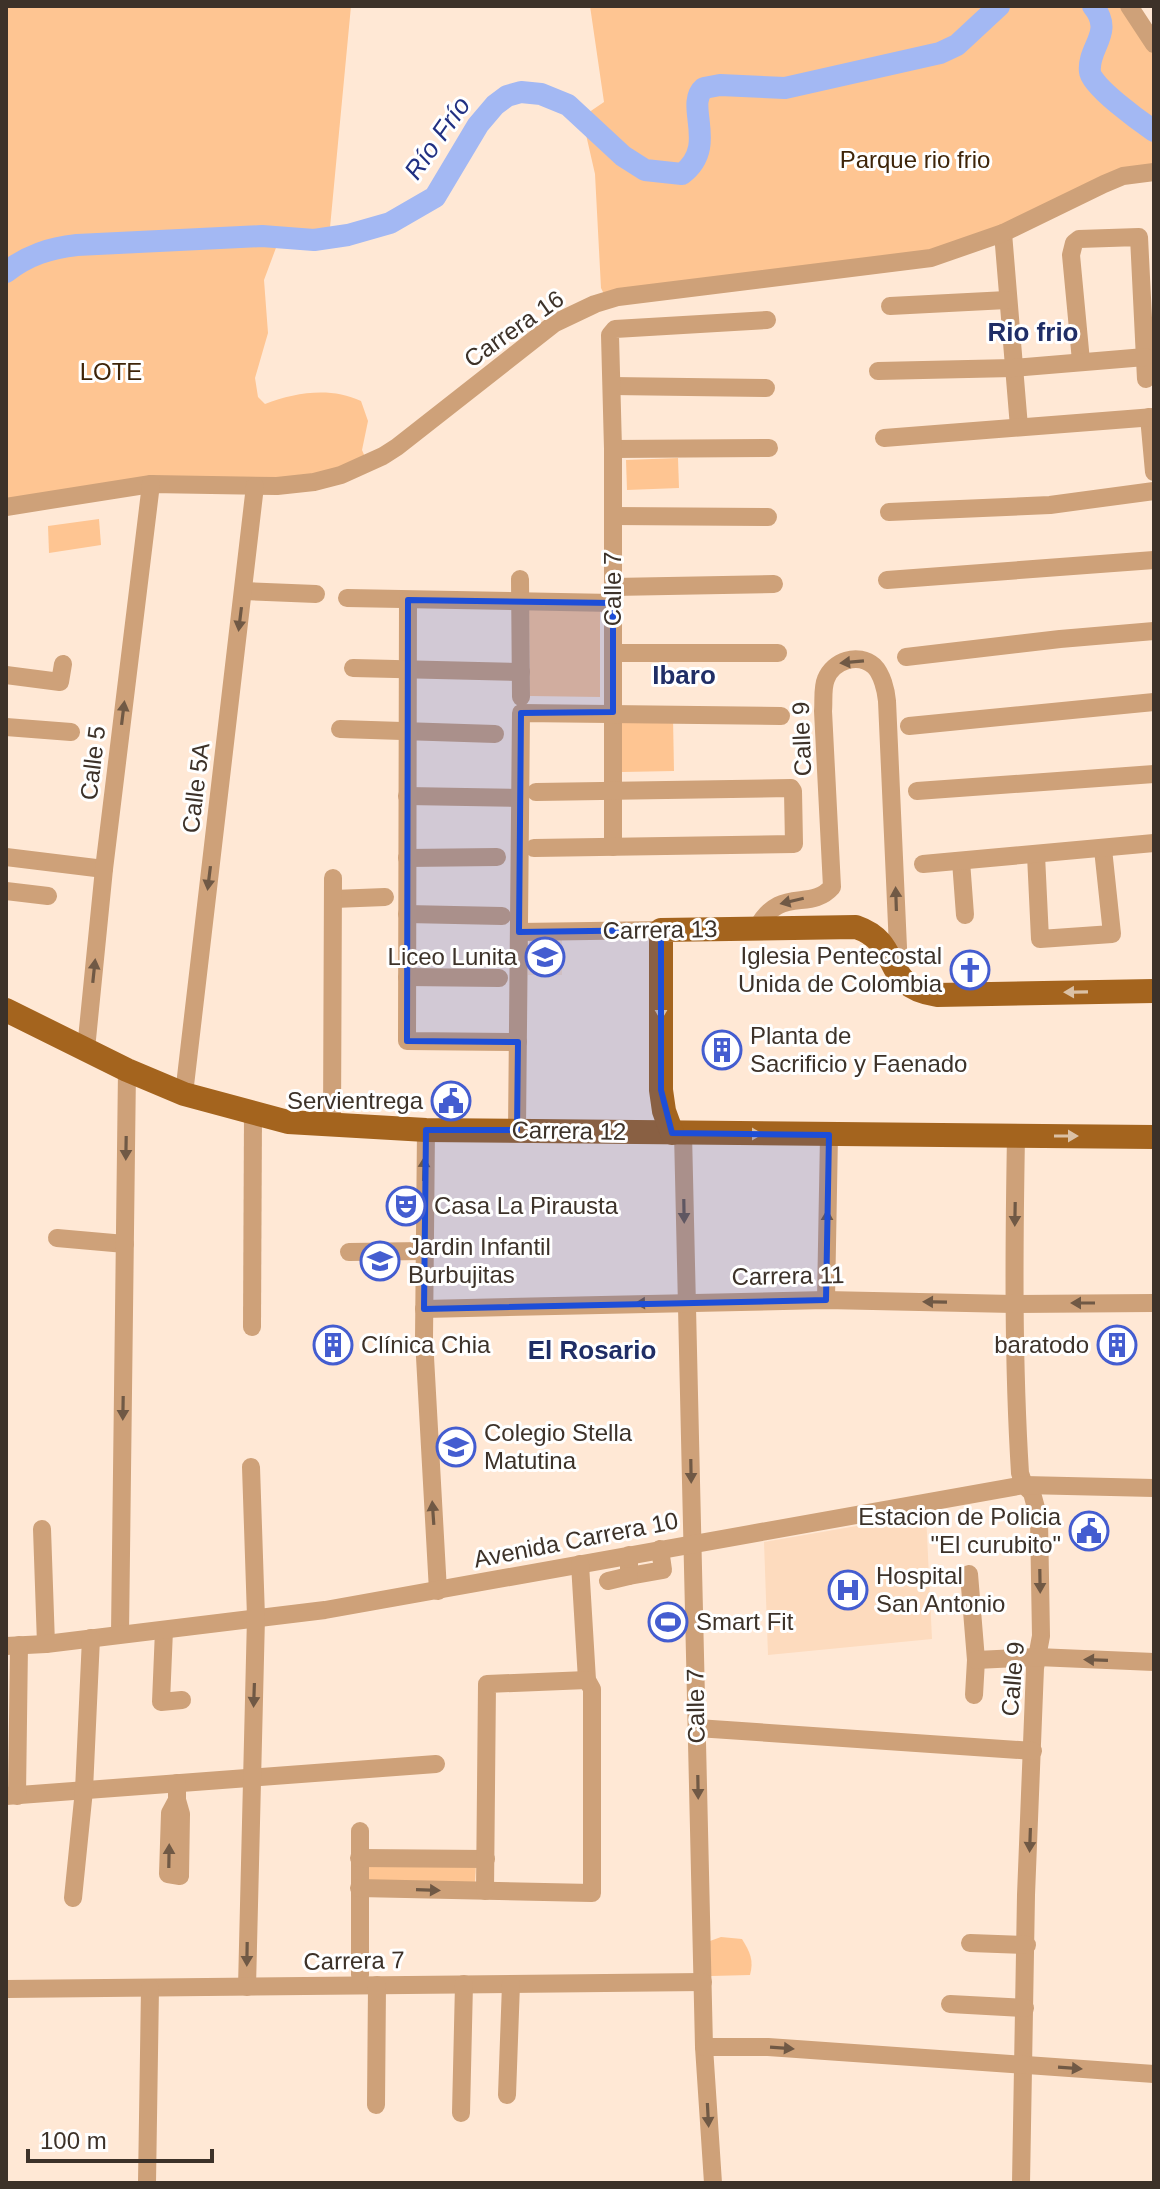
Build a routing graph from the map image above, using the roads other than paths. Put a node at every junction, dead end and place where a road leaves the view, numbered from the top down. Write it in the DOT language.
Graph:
graph roads {
  1 [pos="1129,6"];
  2 [pos="1154,44"];
  3 [pos="1154,172"];
  4 [pos="1003,233"];
  5 [pos="1007,300"];
  6 [pos="890,306"];
  7 [pos="767,320"];
  8 [pos="1145,357"];
  9 [pos="1081,361"];
  10 [pos="1013,368"];
  11 [pos="878,371"];
  12 [pos="1146,379"];
  13 [pos="612,386"];
  14 [pos="766,388"];
  15 [pos="1151,417"];
  16 [pos="1019,427"];
  17 [pos="884,438"];
  18 [pos="769,448"];
  19 [pos="613,449"];
  20 [pos="1154,472"];
  21 [pos="151,484"];
  22 [pos="255,486"];
  23 [pos="1154,491"];
  24 [pos="6,507"];
  25 [pos="889,512"];
  26 [pos="613,516"];
  27 [pos="768,517"];
  28 [pos="1154,560"];
  29 [pos="520,579"];
  30 [pos="887,580"];
  31 [pos="774,584"];
  32 [pos="243,591"];
  33 [pos="316,594"];
  34 [pos="613,595"];
  35 [pos="347,598"];
  36 [pos="408,600"];
  37 [pos="520,601"];
  38 [pos="1154,631"];
  39 [pos="613,653"];
  40 [pos="778,653"];
  41 [pos="906,657"];
  42 [pos="63,664"];
  43 [pos="353,668"];
  44 [pos="407,671"];
  45 [pos="521,672"];
  46 [pos="6,675"];
  47 [pos="1154,702"];
  48 [pos="521,705"];
  49 [pos="613,712"];
  50 [pos="781,716"];
  51 [pos="909,726"];
  52 [pos="6,727"];
  53 [pos="340,729"];
  54 [pos="407,731"];
  55 [pos="71,732"];
  56 [pos="495,734"];
  57 [pos="1154,774"];
  58 [pos="613,791"];
  59 [pos="917,791"];
  60 [pos="528,795"];
  61 [pos="407,796"];
  62 [pos="1154,843"];
  63 [pos="613,847"];
  64 [pos="534,848"];
  65 [pos="1103,849"];
  66 [pos="1036,855"];
  67 [pos="6,857"];
  68 [pos="497,857"];
  69 [pos="407,858"];
  70 [pos="961,861"];
  71 [pos="923,864"];
  72 [pos="104,869"];
  73 [pos="333,878"];
  74 [pos="6,891"];
  75 [pos="48,896"];
  76 [pos="385,897"];
  77 [pos="334,899"];
  78 [pos="407,914"];
  79 [pos="965,915"];
  80 [pos="502,916"];
  81 [pos="757,928"];
  82 [pos="661,930"];
  83 [pos="519,932"];
  84 [pos="407,977"];
  85 [pos="899,977"];
  86 [pos="499,978"];
  87 [pos="1154,991"];
  88 [pos="6,1010"];
  89 [pos="518,1042"];
  90 [pos="86,1049"];
  91 [pos="127,1070"];
  92 [pos="184,1094"];
  93 [pos="253,1114"];
  94 [pos="332,1125"];
  95 [pos="426,1130"];
  96 [pos="517,1130"];
  97 [pos="677,1133"];
  98 [pos="829,1135"];
  99 [pos="1016,1136"];
  100 [pos="1154,1137"];
  101 [pos="57,1238"];
  102 [pos="125,1244"];
  103 [pos="423,1251"];
  104 [pos="349,1252"];
  105 [pos="826,1300"];
  106 [pos="686,1302"];
  107 [pos="1154,1303"];
  108 [pos="1013,1304"];
  109 [pos="424,1309"];
  110 [pos="252,1327"];
  111 [pos="251,1467"];
  112 [pos="1024,1485"];
  113 [pos="1154,1488"];
  114 [pos="42,1529"];
  115 [pos="692,1543"];
  116 [pos="660,1549"];
  117 [pos="629,1555"];
  118 [pos="580,1564"];
  119 [pos="969,1574"];
  120 [pos="629,1576"];
  121 [pos="608,1581"];
  122 [pos="438,1591"];
  123 [pos="256,1617"];
  124 [pos="164,1630"];
  125 [pos="120,1634"];
  126 [pos="91,1638"];
  127 [pos="46,1644"];
  128 [pos="12,1645"];
  129 [pos="1037,1657"];
  130 [pos="976,1660"];
  131 [pos="1154,1662"];
  132 [pos="587,1680"];
  133 [pos="493,1684"];
  134 [pos="974,1695"];
  135 [pos="182,1700"];
  136 [pos="697,1728"];
  137 [pos="1033,1751"];
  138 [pos="436,1764"];
  139 [pos="251,1777"];
  140 [pos="84,1790"];
  141 [pos="12,1796"];
  142 [pos="360,1831"];
  143 [pos="359,1858"];
  144 [pos="486,1859"];
  145 [pos="359,1888"];
  146 [pos="491,1891"];
  147 [pos="73,1898"];
  148 [pos="970,1943"];
  149 [pos="1027,1945"];
  150 [pos="360,1975"];
  151 [pos="703,1982"];
  152 [pos="464,1984"];
  153 [pos="511,1984"];
  154 [pos="377,1985"];
  155 [pos="247,1987"];
  156 [pos="150,1988"];
  157 [pos="6,1989"];
  158 [pos="950,2004"];
  159 [pos="1025,2008"];
  160 [pos="704,2047"];
  161 [pos="1023,2065"];
  162 [pos="1154,2074"];
  163 [pos="507,2095"];
  164 [pos="376,2105"];
  165 [pos="461,2113"];
  166 [pos="147,2183"];
  167 [pos="713,2183"];
  168 [pos="1021,2183"];
  1 -- 2 [label="street"];
  3 -- 4 [label="street, Carrera 16"];
  4 -- 5 [label="street"];
  4 -- 22 [label="street, Carrera 16"];
  5 -- 6 [label="street"];
  5 -- 10 [label="street"];
  7 -- 13 [label="street, Calle 7"];
  8 -- 9 [label="street"];
  8 -- 9 [label="street"];
  8 -- 12 [label="street"];
  9 -- 10 [label="street"];
  10 -- 11 [label="street"];
  10 -- 16 [label="street"];
  13 -- 14 [label="street"];
  13 -- 19 [label="street, Calle 7"];
  15 -- 16 [label="street"];
  15 -- 20 [label="street"];
  16 -- 17 [label="street"];
  18 -- 19 [label="street"];
  19 -- 26 [label="street, Calle 7"];
  21 -- 22 [label="street, Carrera 16"];
  21 -- 24 [label="street, Carrera 16"];
  72 -- 21 [label="street, Calle 5, one-way"];
  22 -- 32 [label="street, Calle 5A"];
  23 -- 25 [label="street"];
  26 -- 27 [label="street"];
  26 -- 34 [label="street, Calle 7"];
  28 -- 30 [label="street"];
  29 -- 37 [label="street"];
  31 -- 34 [label="street"];
  32 -- 33 [label="street"];
  32 -- 92 [label="street, Calle 5A, one-way"];
  34 -- 37 [label="street"];
  34 -- 39 [label="street, Calle 7"];
  35 -- 36 [label="street"];
  36 -- 37 [label="street"];
  36 -- 44 [label="street"];
  37 -- 45 [label="street"];
  38 -- 41 [label="street"];
  39 -- 40 [label="street"];
  39 -- 49 [label="street, Calle 7"];
  42 -- 46 [label="street"];
  43 -- 44 [label="street"];
  44 -- 45 [label="street"];
  44 -- 54 [label="street"];
  45 -- 48 [label="street"];
  47 -- 51 [label="street"];
  48 -- 49 [label="street"];
  48 -- 60 [label="street"];
  49 -- 50 [label="street"];
  49 -- 58 [label="street, Calle 7"];
  52 -- 55 [label="street"];
  53 -- 54 [label="street"];
  54 -- 56 [label="street"];
  54 -- 61 [label="street"];
  57 -- 59 [label="street"];
  58 -- 60 [label="street"];
  58 -- 63 [label="street, Calle 7"];
  58 -- 63 [label="street"];
  60 -- 61 [label="street"];
  60 -- 83 [label="street"];
  61 -- 69 [label="street"];
  62 -- 65 [label="street"];
  63 -- 64 [label="street"];
  65 -- 66 [label="street"];
  65 -- 66 [label="street"];
  66 -- 70 [label="street"];
  67 -- 72 [label="street"];
  68 -- 69 [label="street"];
  69 -- 78 [label="street"];
  70 -- 71 [label="street"];
  70 -- 79 [label="street"];
  90 -- 72 [label="street, Calle 5, one-way"];
  73 -- 77 [label="street"];
  74 -- 75 [label="street"];
  76 -- 77 [label="street"];
  77 -- 94 [label="street"];
  78 -- 80 [label="street"];
  78 -- 84 [label="street"];
  81 -- 82 [label="main road, Carrera 13"];
  81 -- 85 [label="main road, Carrera 13"];
  85 -- 81 [label="street, Calle 9, one-way"];
  82 -- 83 [label="street, Carrera 13"];
  82 -- 97 [label="main road, Calle 7, one-way"];
  83 -- 89 [label="street"];
  84 -- 86 [label="street"];
  84 -- 89 [label="street"];
  87 -- 85 [label="main road, one-way"];
  88 -- 90 [label="main road, Carrera 12"];
  89 -- 96 [label="street"];
  90 -- 91 [label="main road, Carrera 12"];
  91 -- 92 [label="main road, Carrera 12"];
  91 -- 102 [label="street, one-way"];
  92 -- 93 [label="main road, Carrera 12"];
  93 -- 94 [label="main road, Carrera 12"];
  93 -- 110 [label="street"];
  94 -- 95 [label="main road, Carrera 12"];
  95 -- 96 [label="main road, Carrera 12"];
  103 -- 95 [label="street, one-way"];
  96 -- 97 [label="main road, Carrera 12"];
  97 -- 98 [label="main road, Carrera 12, one-way"];
  97 -- 106 [label="street, Calle 7, one-way"];
  98 -- 99 [label="main road, Carrera 12"];
  105 -- 98 [label="street, one-way"];
  99 -- 100 [label="main road, Carrera 12, one-way"];
  99 -- 108 [label="street, Calle 9, one-way"];
  101 -- 102 [label="street"];
  102 -- 125 [label="street, one-way"];
  103 -- 104 [label="street"];
  103 -- 109 [label="street"];
  105 -- 106 [label="street, Carrera 11"];
  108 -- 105 [label="street, Carrera 11, one-way"];
  106 -- 109 [label="street, Carrera 11, one-way"];
  106 -- 115 [label="street, Calle 7, one-way"];
  107 -- 108 [label="street, Carrera 11, one-way"];
  108 -- 112 [label="street, Calle 9"];
  122 -- 109 [label="street, one-way"];
  111 -- 123 [label="street"];
  112 -- 113 [label="street, Avenida Carrera 10"];
  112 -- 115 [label="street, Avenida Carrera 10"];
  112 -- 129 [label="street, Calle 9, one-way"];
  114 -- 127 [label="street"];
  115 -- 116 [label="street, Avenida Carrera 10"];
  115 -- 136 [label="street, Calle 7"];
  116 -- 117 [label="street, Avenida Carrera 10"];
  116 -- 120 [label="street"];
  117 -- 118 [label="street, Avenida Carrera 10"];
  117 -- 120 [label="street"];
  118 -- 122 [label="street, Avenida Carrera 10"];
  118 -- 132 [label="street"];
  119 -- 130 [label="street, Calle 9"];
  120 -- 121 [label="street"];
  122 -- 123 [label="street, Avenida Carrera 10"];
  123 -- 124 [label="street, Avenida Carrera 10"];
  123 -- 139 [label="street, one-way"];
  124 -- 125 [label="street, Avenida Carrera 10"];
  124 -- 135 [label="street"];
  125 -- 126 [label="street, Avenida Carrera 10"];
  126 -- 127 [label="street, Avenida Carrera 10"];
  126 -- 140 [label="street"];
  127 -- 128 [label="street, Avenida Carrera 10"];
  128 -- 141 [label="street"];
  129 -- 130 [label="street"];
  131 -- 129 [label="street, one-way"];
  129 -- 137 [label="street, Calle 9"];
  130 -- 134 [label="street, Calle 9"];
  132 -- 133 [label="street"];
  132 -- 146 [label="street"];
  133 -- 144 [label="street"];
  133 -- 146 [label="street"];
  136 -- 137 [label="street"];
  136 -- 151 [label="street, Calle 7, one-way"];
  137 -- 149 [label="street, Calle 9, one-way"];
  138 -- 139 [label="street"];
  139 -- 140 [label="street"];
  139 -- 155 [label="street, one-way"];
  140 -- 141 [label="street"];
  140 -- 147 [label="street"];
  142 -- 143 [label="street"];
  143 -- 144 [label="street"];
  143 -- 145 [label="street"];
  144 -- 146 [label="street"];
  145 -- 146 [label="street, one-way"];
  145 -- 150 [label="street"];
  148 -- 149 [label="street"];
  149 -- 159 [label="street, Calle 9"];
  151 -- 153 [label="street, Carrera 7"];
  151 -- 160 [label="street, Calle 7"];
  152 -- 153 [label="street, Carrera 7"];
  152 -- 154 [label="street, Carrera 7"];
  152 -- 165 [label="street"];
  153 -- 163 [label="street"];
  154 -- 155 [label="street, Carrera 7"];
  154 -- 164 [label="street"];
  155 -- 156 [label="street, Carrera 7"];
  156 -- 157 [label="street, Carrera 7"];
  156 -- 166 [label="street"];
  158 -- 159 [label="street"];
  159 -- 161 [label="street, Calle 9"];
  160 -- 161 [label="street, one-way"];
  160 -- 167 [label="street, Calle 7, one-way"];
  161 -- 162 [label="street, one-way"];
  161 -- 168 [label="street, Calle 9"];
}
